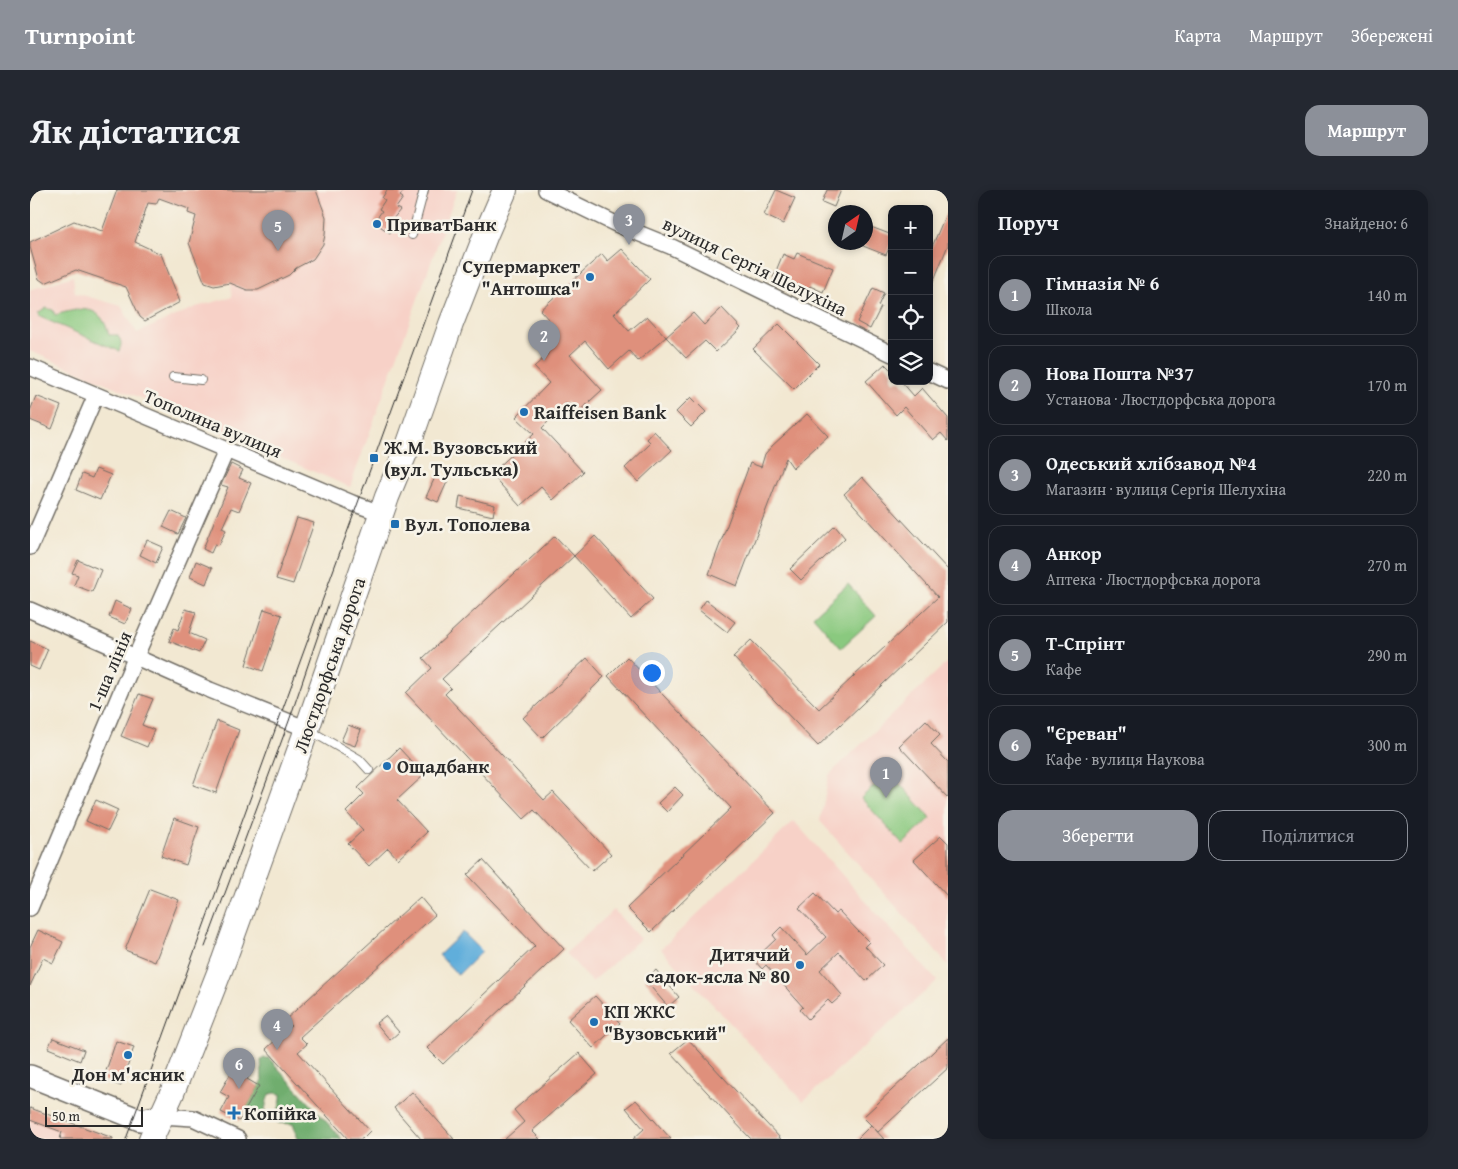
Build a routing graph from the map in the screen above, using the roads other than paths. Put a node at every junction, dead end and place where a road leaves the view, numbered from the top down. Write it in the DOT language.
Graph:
graph roads {
  1 [pos="424,190"];
  2 [pos="505,190"];
  3 [pos="546,190"];
  4 [pos="412,235"];
  5 [pos="888,352"];
  6 [pos="30,367"];
  7 [pos="933,374"];
  8 [pos="173,376"];
  9 [pos="201,380"];
  10 [pos="948,381"];
  11 [pos="96,395"];
  12 [pos="226,451"];
  13 [pos="382,513"];
  14 [pos="30,547"];
  15 [pos="30,610"];
  16 [pos="136,656"];
  17 [pos="307,729"];
  18 [pos="369,770"];
  19 [pos="30,908"];
  20 [pos="30,1076"];
  21 [pos="161,1116"];
  22 [pos="151,1139"];
  23 [pos="238,1139"];
  1 -- 4 [label="lane"];
  2 -- 13 [label="main road, Люстдорфська дорога"];
  3 -- 5 [label="street, вулиця Сергія Шелухіна"];
  6 -- 11 [label="street, Тополина вулиця"];
  7 -- 10 [label="street"];
  8 -- 9 [label="lane"];
  11 -- 12 [label="street, Тополина вулиця"];
  11 -- 14 [label="street"];
  12 -- 13 [label="street, Тополина вулиця"];
  12 -- 16 [label="street, 1-ша лінія"];
  13 -- 17 [label="main road, Люстдорфська дорога"];
  15 -- 16 [label="street"];
  16 -- 17 [label="street"];
  16 -- 19 [label="street, 1-ша лінія"];
  17 -- 18 [label="lane"];
  17 -- 21 [label="main road, Люстдорфська дорога"];
  20 -- 21 [label="main road"];
  21 -- 22 [label="main road, Люстдорфська дорога"];
  21 -- 23 [label="street"];
}
